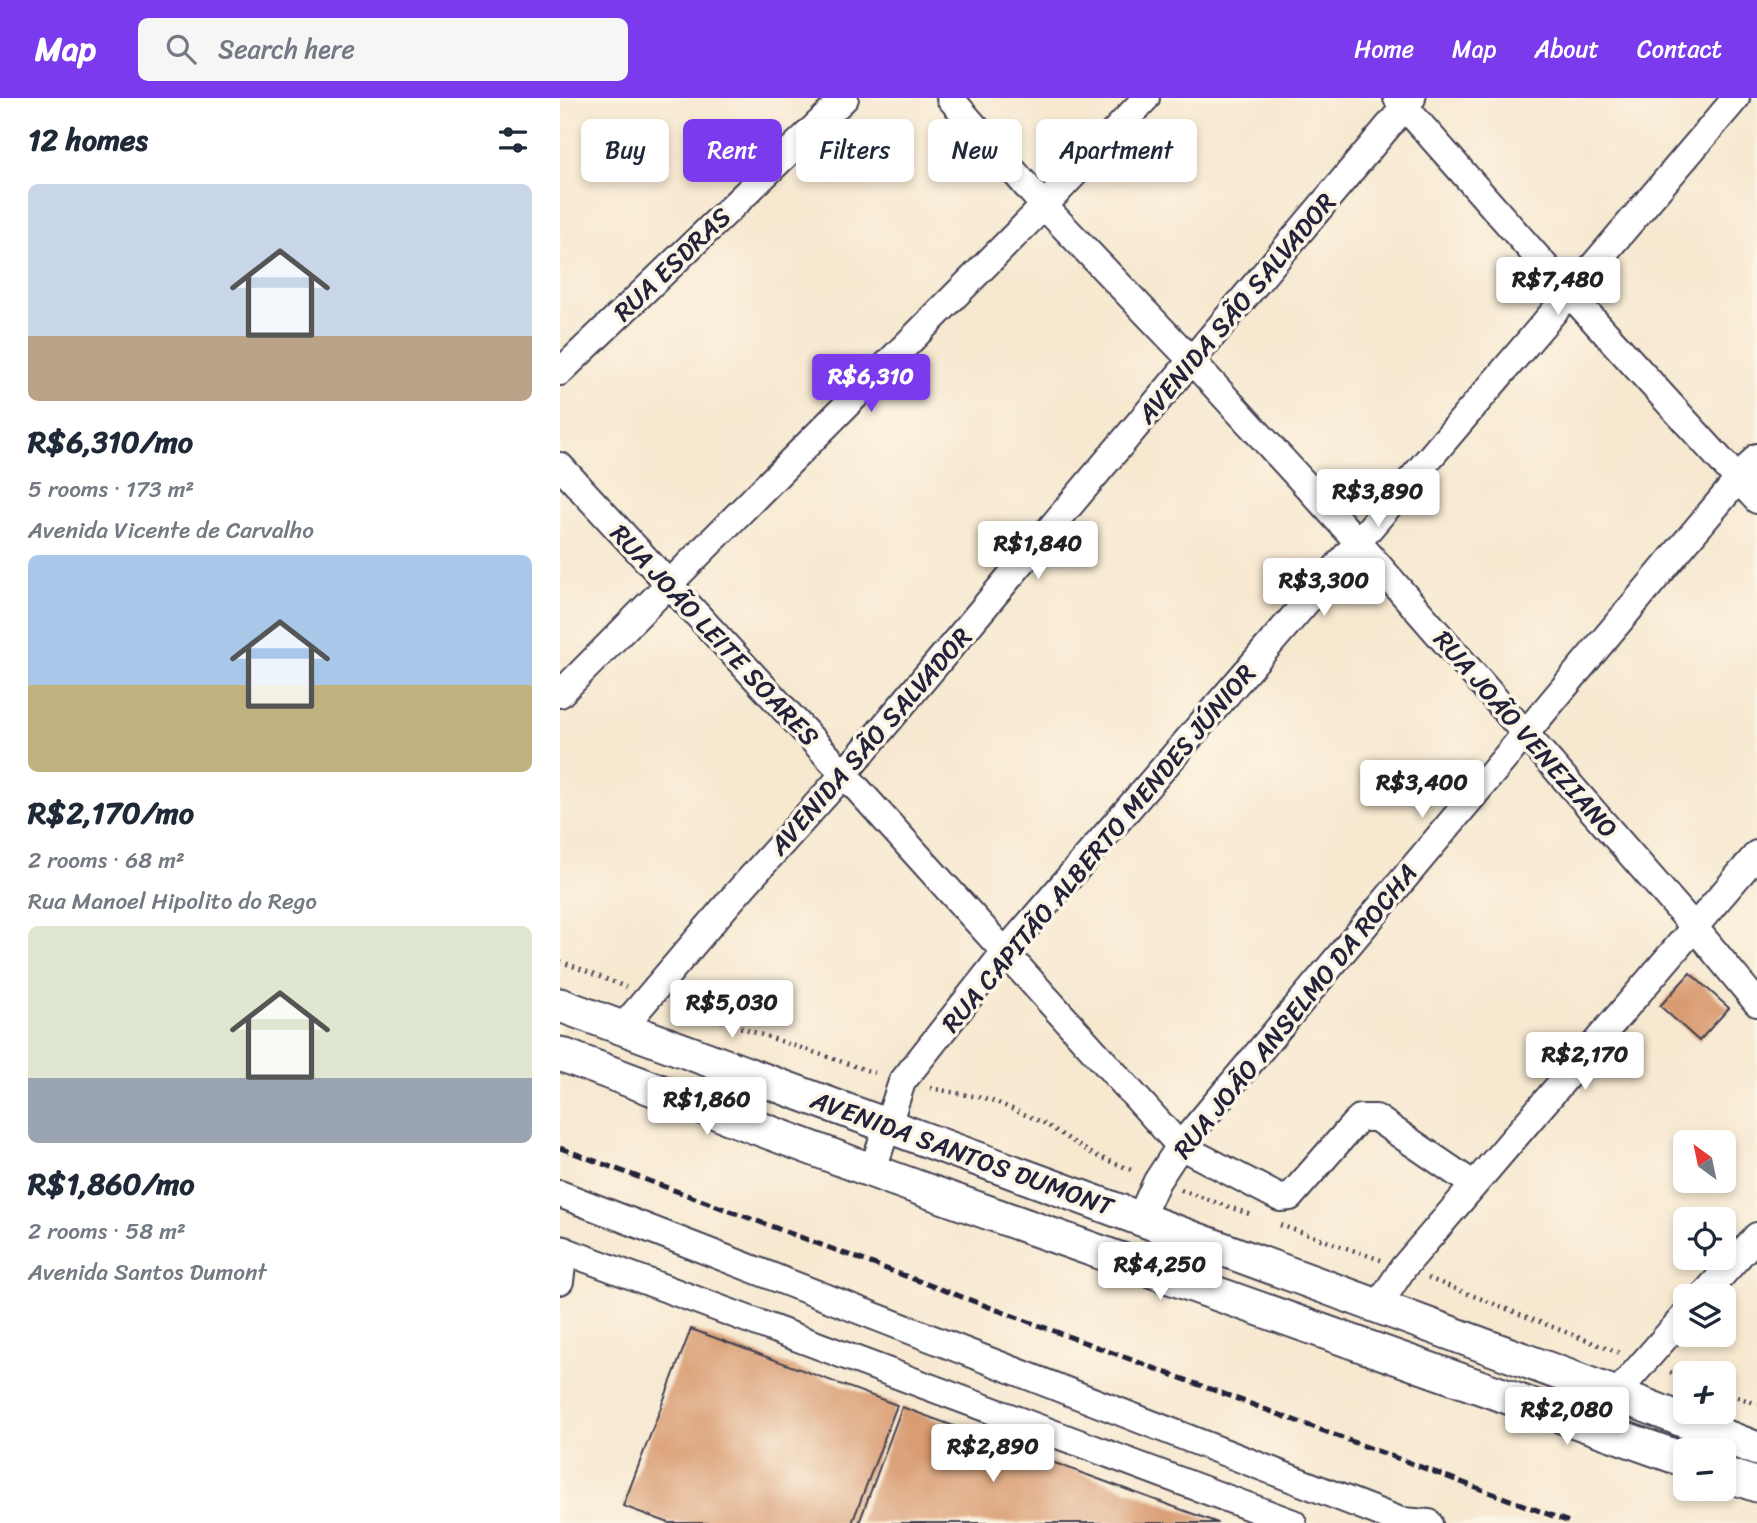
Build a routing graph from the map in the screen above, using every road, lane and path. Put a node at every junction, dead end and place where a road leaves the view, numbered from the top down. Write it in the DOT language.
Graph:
graph roads {
  1 [pos="845,98"];
  2 [pos="950,98"];
  3 [pos="1146,98"];
  4 [pos="1736,98"];
  5 [pos="1405,101"];
  6 [pos="1044,206"];
  7 [pos="1569,293"];
  8 [pos="1192,361"];
  9 [pos="560,372"];
  10 [pos="1757,457"];
  11 [pos="560,466"];
  12 [pos="1738,479"];
  13 [pos="1757,500"];
  14 [pos="1358,542"];
  15 [pos="668,585"];
  16 [pos="560,694"];
  17 [pos="1525,733"];
  18 [pos="844,774"];
  19 [pos="1757,854"];
  20 [pos="1695,928"];
  21 [pos="1004,953"];
  22 [pos="560,961"];
  23 [pos="648,996"];
  24 [pos="1757,1003"];
  25 [pos="560,1005"];
  26 [pos="622,1028"];
  27 [pos="560,1054"];
  28 [pos="902,1082"];
  29 [pos="887,1124"];
  30 [pos="1180,1146"];
  31 [pos="873,1169"];
  32 [pos="1157,1181"];
  33 [pos="1474,1185"];
  34 [pos="560,1194"];
  35 [pos="1140,1218"];
  36 [pos="1261,1218"];
  37 [pos="1274,1222"];
  38 [pos="1757,1236"];
  39 [pos="562,1250"];
  40 [pos="1403,1268"];
  41 [pos="560,1281"];
  42 [pos="1714,1284"];
  43 [pos="1378,1306"];
  44 [pos="1673,1328"];
  45 [pos="1643,1362"];
  46 [pos="1673,1373"];
  47 [pos="1616,1394"];
  48 [pos="1736,1396"];
  49 [pos="1757,1404"];
  50 [pos="1757,1448"];
  51 [pos="1673,1456"];
  52 [pos="1736,1478"];
  53 [pos="1757,1486"];
  54 [pos="1398,1522"];
  55 [pos="1293,1523"];
  56 [pos="1429,1523"];
  1 -- 9 [label="street, RUA ESDRAS"];
  2 -- 6 [label="street, RUA JOÃO VENEZIANO"];
  3 -- 6 [label="street"];
  4 -- 7 [label="street, RUA CAPITÃO ALBERTO MENDES JÚNIOR"];
  5 -- 7 [label="street"];
  5 -- 8 [label="street, AVENIDA SÃO SALVADOR"];
  6 -- 8 [label="street, RUA JOÃO VENEZIANO"];
  6 -- 15 [label="street"];
  7 -- 12 [label="street"];
  7 -- 14 [label="street, RUA CAPITÃO ALBERTO MENDES JÚNIOR"];
  8 -- 14 [label="street, RUA JOÃO VENEZIANO"];
  8 -- 18 [label="street, AVENIDA SÃO SALVADOR"];
  10 -- 12 [label="street, RUA JOÃO ANSELMO DA ROCHA"];
  11 -- 15 [label="street, RUA JOÃO LEITE SOARES"];
  12 -- 13 [label="street"];
  12 -- 17 [label="street, RUA JOÃO ANSELMO DA ROCHA"];
  14 -- 17 [label="street, RUA JOÃO VENEZIANO"];
  14 -- 21 [label="street, RUA CAPITÃO ALBERTO MENDES JÚNIOR"];
  15 -- 16 [label="street"];
  15 -- 18 [label="street, RUA JOÃO LEITE SOARES"];
  17 -- 20 [label="street, RUA JOÃO VENEZIANO"];
  17 -- 30 [label="street, RUA JOÃO ANSELMO DA ROCHA"];
  18 -- 21 [label="street, RUA JOÃO LEITE SOARES"];
  18 -- 23 [label="street, AVENIDA SÃO SALVADOR"];
  19 -- 20 [label="street"];
  20 -- 24 [label="street, RUA JOÃO VENEZIANO"];
  20 -- 33 [label="street"];
  21 -- 28 [label="street, RUA CAPITÃO ALBERTO MENDES JÚNIOR"];
  21 -- 30 [label="street, RUA JOÃO LEITE SOARES"];
  22 -- 23 [label="path"];
  23 -- 26 [label="street, AVENIDA SÃO SALVADOR"];
  23 -- 28 [label="path"];
  25 -- 26 [label="main road, AVENIDA SANTOS DUMONT"];
  26 -- 29 [label="main road, AVENIDA SANTOS DUMONT"];
  27 -- 31 [label="main road, AVENIDA SANTOS DUMONT"];
  28 -- 29 [label="street, RUA CAPITÃO ALBERTO MENDES JÚNIOR"];
  28 -- 32 [label="path"];
  29 -- 31 [label="street, RUA CAPITÃO ALBERTO MENDES JÚNIOR"];
  29 -- 35 [label="main road, AVENIDA SANTOS DUMONT"];
  30 -- 32 [label="street, RUA JOÃO ANSELMO DA ROCHA"];
  30 -- 33 [label="street"];
  31 -- 51 [label="main road, AVENIDA SANTOS DUMONT"];
  32 -- 35 [label="street, RUA JOÃO ANSELMO DA ROCHA"];
  32 -- 36 [label="path"];
  33 -- 40 [label="street"];
  34 -- 54 [label="street"];
  35 -- 43 [label="main road, AVENIDA SANTOS DUMONT"];
  37 -- 40 [label="path"];
  38 -- 42 [label="street"];
  39 -- 41 [label="street"];
  39 -- 55 [label="street"];
  40 -- 43 [label="street"];
  40 -- 45 [label="path"];
  43 -- 47 [label="main road, AVENIDA SANTOS DUMONT"];
  44 -- 45 [label="street"];
  45 -- 46 [label="path"];
  45 -- 47 [label="street"];
  47 -- 50 [label="main road, AVENIDA SANTOS DUMONT"];
  48 -- 49 [label="path"];
  52 -- 53 [label="main road"];
  54 -- 56 [label="street"];
}
